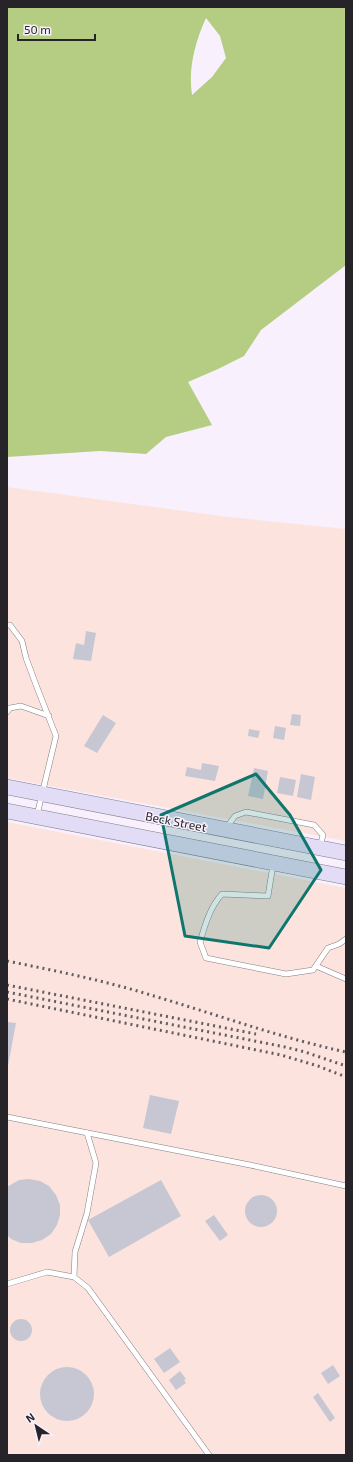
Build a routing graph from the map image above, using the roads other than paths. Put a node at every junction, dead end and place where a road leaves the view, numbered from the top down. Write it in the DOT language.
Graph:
graph roads {
  1 [pos="7,625"];
  2 [pos="7,712"];
  3 [pos="49,716"];
  4 [pos="7,787"];
  5 [pos="42,794"];
  6 [pos="7,810"];
  7 [pos="36,816"];
  8 [pos="225,830"];
  9 [pos="320,848"];
  10 [pos="346,853"];
  11 [pos="273,862"];
  12 [pos="346,876"];
  13 [pos="346,939"];
  14 [pos="316,966"];
  15 [pos="346,979"];
  16 [pos="7,1117"];
  17 [pos="87,1133"];
  18 [pos="346,1186"];
  19 [pos="74,1277"];
  20 [pos="7,1284"];
  21 [pos="209,1455"];
  1 -- 3 [label="lane"];
  2 -- 3 [label="lane"];
  3 -- 5 [label="lane"];
  4 -- 5 [label="main road, Beck Street"];
  5 -- 7 [label="lane"];
  5 -- 8 [label="main road, Beck Street"];
  6 -- 7 [label="main road, Beck Street"];
  7 -- 11 [label="main road, Beck Street"];
  8 -- 9 [label="main road, Beck Street"];
  8 -- 9 [label="lane"];
  9 -- 10 [label="main road, Beck Street"];
  11 -- 12 [label="main road, Beck Street"];
  11 -- 14 [label="lane"];
  13 -- 14 [label="lane"];
  14 -- 15 [label="lane"];
  16 -- 17 [label="lane"];
  17 -- 18 [label="lane"];
  17 -- 19 [label="lane"];
  19 -- 20 [label="lane"];
  19 -- 21 [label="lane"];
}
